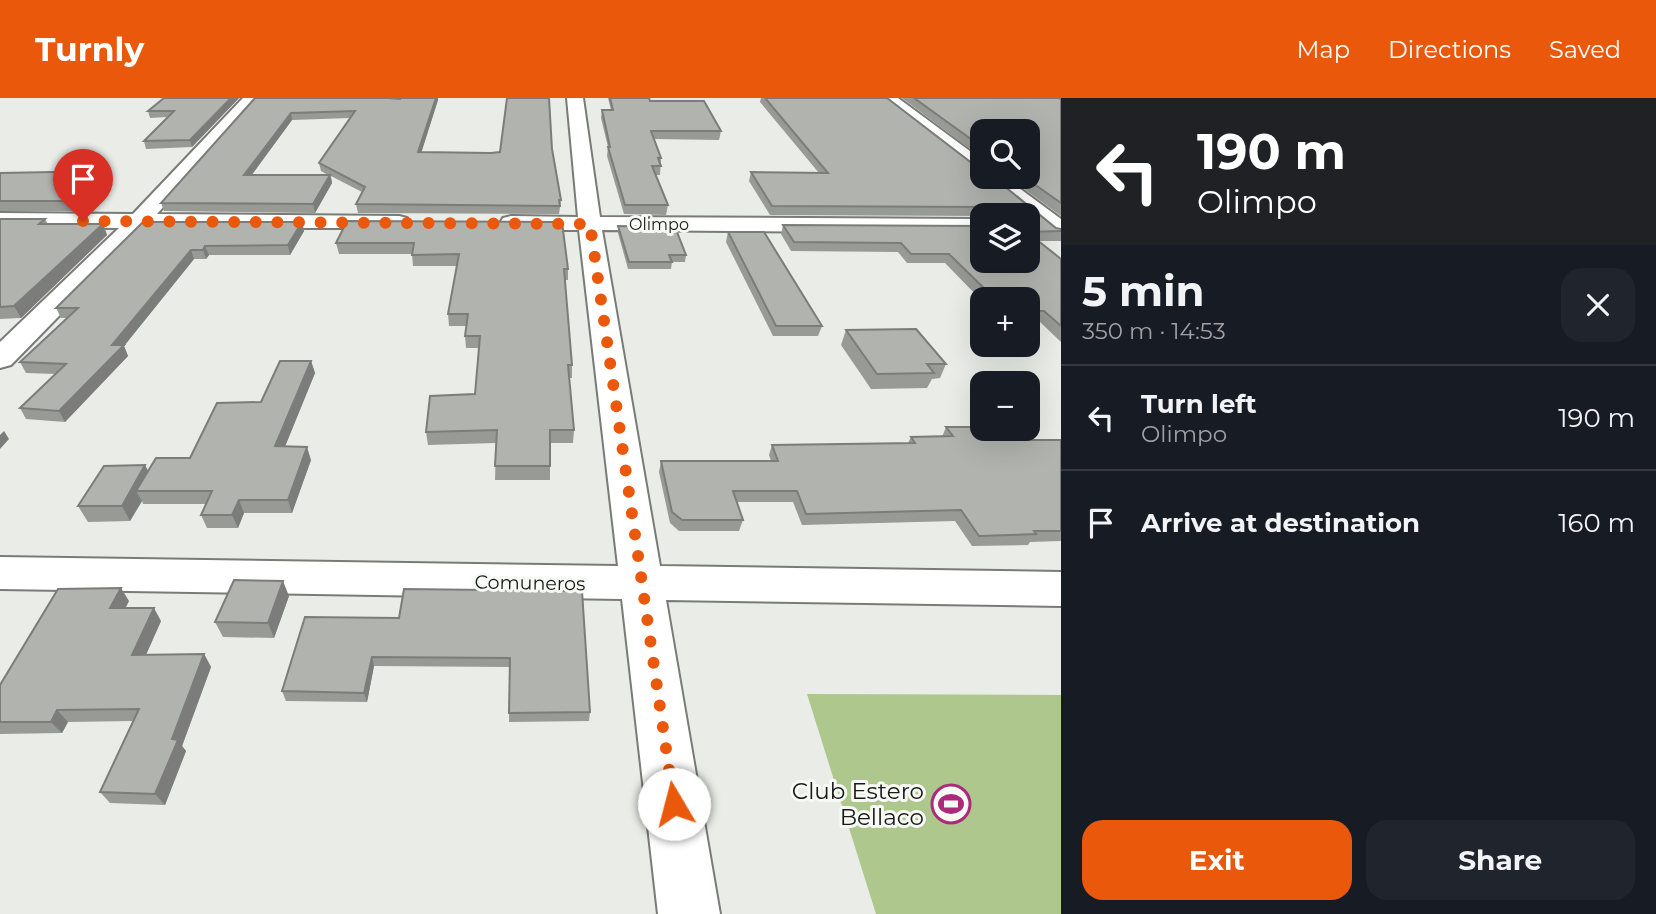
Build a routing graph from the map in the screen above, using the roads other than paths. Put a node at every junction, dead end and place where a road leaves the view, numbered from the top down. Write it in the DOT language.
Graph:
graph roads {
  1 [pos="252,98"];
  2 [pos="575,98"];
  3 [pos="888,98"];
  4 [pos="970,160"];
  5 [pos="1008,189"];
  6 [pos="0,220"];
  7 [pos="138,222"];
  8 [pos="426,223"];
  9 [pos="494,223"];
  10 [pos="590,224"];
  11 [pos="970,226"];
  12 [pos="1040,227"];
  13 [pos="1060,228"];
  14 [pos="0,359"];
  15 [pos="0,573"];
  16 [pos="643,585"];
  17 [pos="1061,589"];
  18 [pos="689,914"];
  1 -- 7 [label="street"];
  2 -- 10 [label="street"];
  3 -- 4 [label="street"];
  5 -- 13 [label="street"];
  6 -- 7 [label="street"];
  7 -- 8 [label="street"];
  7 -- 14 [label="street"];
  9 -- 10 [label="street, Olimpo"];
  10 -- 11 [label="street, Olimpo"];
  10 -- 16 [label="street"];
  12 -- 13 [label="street"];
  15 -- 16 [label="street, Comuneros"];
  16 -- 17 [label="street, Comuneros"];
  16 -- 18 [label="street"];
}
